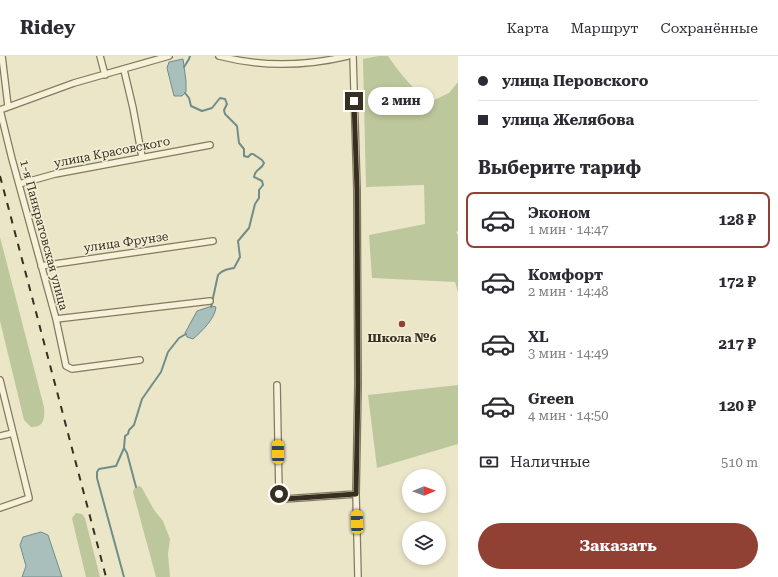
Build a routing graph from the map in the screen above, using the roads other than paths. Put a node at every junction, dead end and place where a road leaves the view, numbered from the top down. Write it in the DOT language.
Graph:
graph roads {
  1 [pos="2,56"];
  2 [pos="100,56"];
  3 [pos="169,56"];
  4 [pos="219,56"];
  5 [pos="348,56"];
  6 [pos="353,56"];
  7 [pos="124,70"];
  8 [pos="105,75"];
  9 [pos="8,106"];
  10 [pos="0,110"];
  11 [pos="210,145"];
  12 [pos="142,157"];
  13 [pos="19,184"];
  14 [pos="213,241"];
  15 [pos="42,266"];
  16 [pos="210,301"];
  17 [pos="56,319"];
  18 [pos="140,360"];
  19 [pos="0,380"];
  20 [pos="277,385"];
  21 [pos="13,433"];
  22 [pos="0,436"];
  23 [pos="356,494"];
  24 [pos="0,508"];
  25 [pos="358,577"];
  1 -- 9 [label="street"];
  2 -- 8 [label="street"];
  3 -- 7 [label="street"];
  4 -- 5 [label="street"];
  6 -- 23 [label="street"];
  7 -- 8 [label="street"];
  7 -- 12 [label="street"];
  8 -- 9 [label="street"];
  9 -- 10 [label="street"];
  10 -- 13 [label="street, 1-я Панкратовская улица"];
  11 -- 12 [label="street, улица Красовского"];
  12 -- 13 [label="street, улица Красовского"];
  13 -- 15 [label="street, 1-я Панкратовская улица"];
  14 -- 15 [label="street, улица Фрунзе"];
  15 -- 17 [label="street, 1-я Панкратовская улица"];
  16 -- 17 [label="street"];
  17 -- 18 [label="street, 1-я Панкратовская улица"];
  19 -- 21 [label="street"];
  20 -- 23 [label="street"];
  21 -- 22 [label="street"];
  21 -- 24 [label="street"];
  23 -- 25 [label="street"];
}
